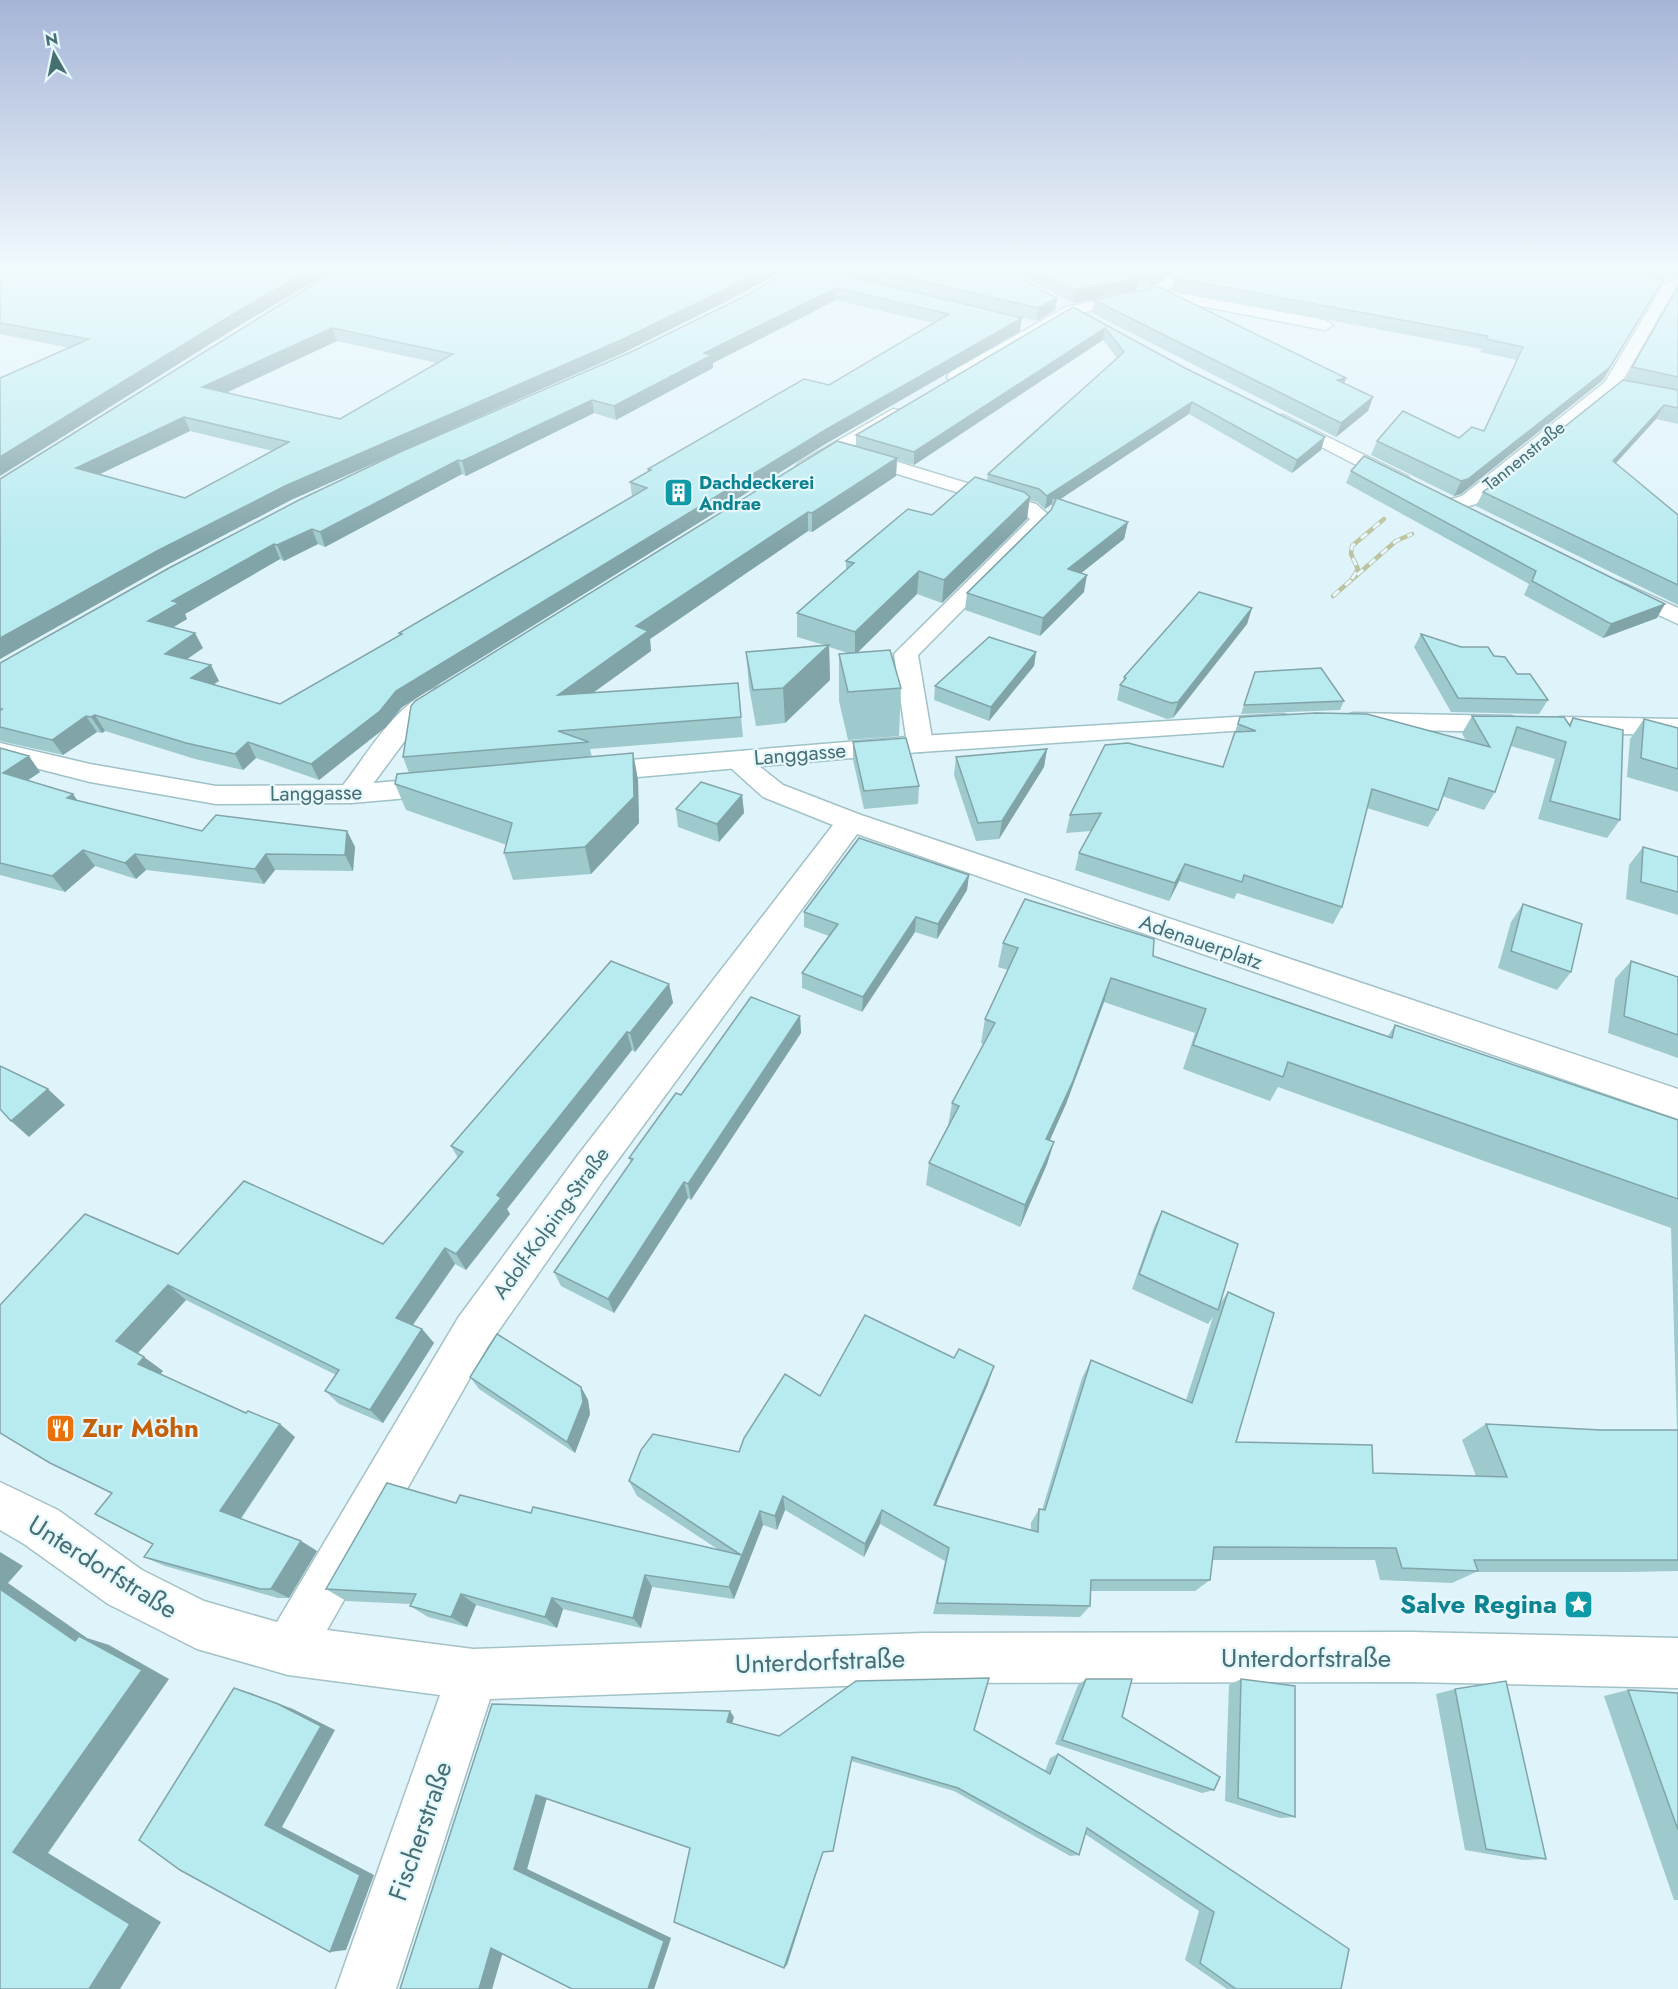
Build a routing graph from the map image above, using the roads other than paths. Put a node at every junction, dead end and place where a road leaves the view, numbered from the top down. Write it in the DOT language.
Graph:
graph roads {
  1 [pos="980,362"];
  2 [pos="1625,362"];
  3 [pos="1612,384"];
  4 [pos="936,388"];
  5 [pos="1634,389"];
  6 [pos="906,406"];
  7 [pos="1271,414"];
  8 [pos="835,449"];
  9 [pos="785,480"];
  10 [pos="1420,489"];
  11 [pos="1472,514"];
  12 [pos="1605,581"];
  13 [pos="1678,617"];
  14 [pos="462,683"];
  15 [pos="1678,727"];
  16 [pos="920,744"];
  17 [pos="0,751"];
  18 [pos="735,760"];
  19 [pos="572,774"];
  20 [pos="467,784"];
  21 [pos="351,794"];
  22 [pos="851,822"];
  23 [pos="1678,1104"];
  24 [pos="0,1505"];
  25 [pos="288,1650"];
  26 [pos="1678,1664"];
  27 [pos="473,1674"];
  28 [pos="366,1989"];
  1 -- 4 [label="street"];
  2 -- 3 [label="street, Tannenstraße"];
  3 -- 5 [label="street"];
  3 -- 11 [label="street, Tannenstraße"];
  6 -- 8 [label="street"];
  7 -- 10 [label="street"];
  8 -- 9 [label="street"];
  8 -- 16 [label="street"];
  12 -- 13 [label="street"];
  14 -- 21 [label="street"];
  15 -- 16 [label="street, Langgasse"];
  16 -- 18 [label="street, Langgasse"];
  17 -- 21 [label="street, Langgasse"];
  18 -- 19 [label="street, Langgasse"];
  18 -- 22 [label="street, Adenauerplatz"];
  20 -- 21 [label="street, Langgasse"];
  22 -- 23 [label="street, Adenauerplatz"];
  22 -- 25 [label="street, Adolf-Kolping-Straße"];
  24 -- 25 [label="street, Unterdorfstraße"];
  25 -- 27 [label="street, Unterdorfstraße"];
  26 -- 27 [label="street, Unterdorfstraße"];
  27 -- 28 [label="street, Fischerstraße"];
}
